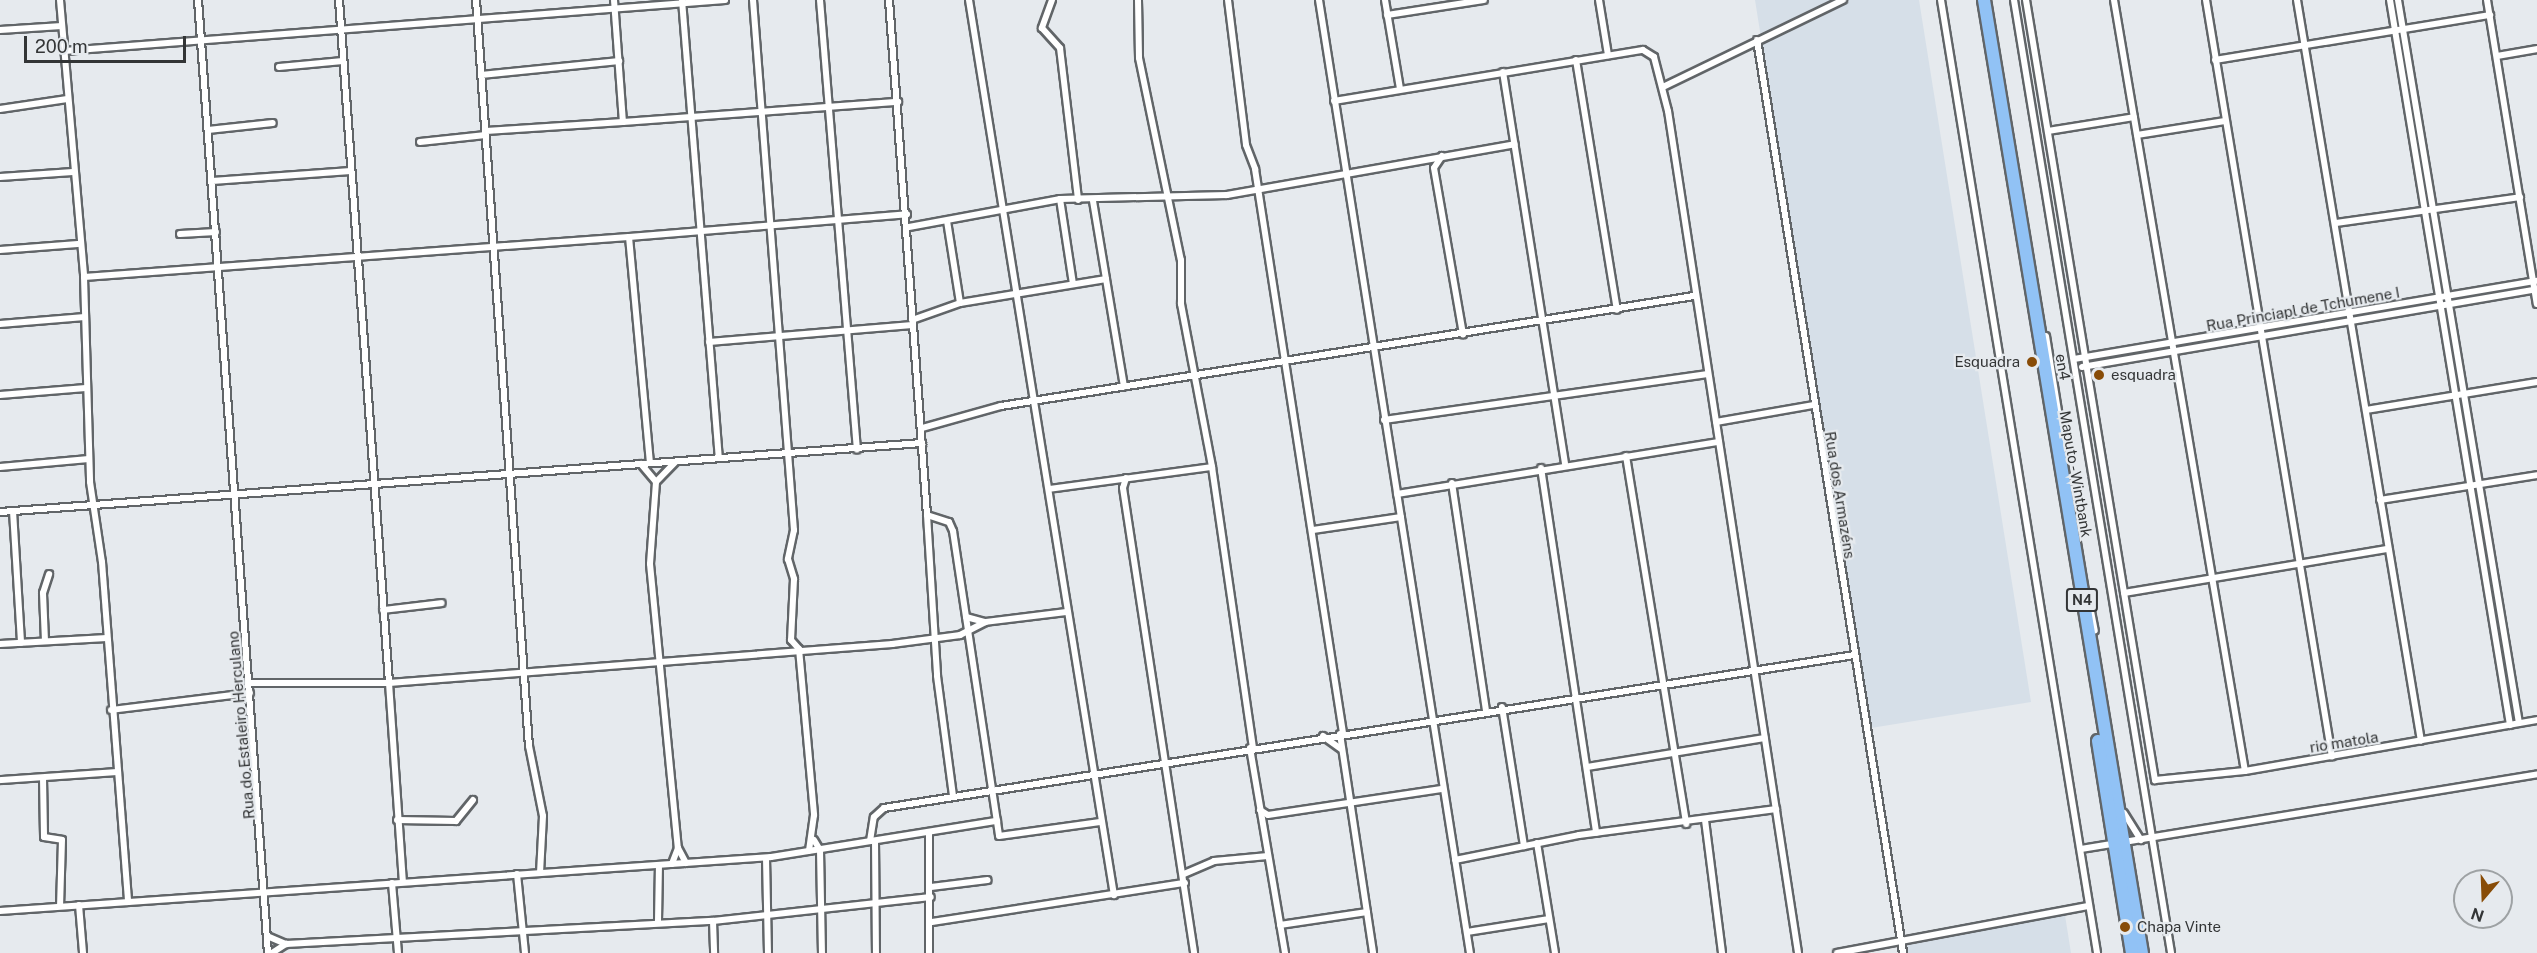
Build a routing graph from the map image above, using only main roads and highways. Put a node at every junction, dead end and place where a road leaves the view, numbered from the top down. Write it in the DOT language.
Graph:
graph roads {
  1 [pos="1976,0"];
  2 [pos="1984,0"];
  3 [pos="2119,842"];
  4 [pos="2132,953"];
  5 [pos="2142,953"];
  1 -- 3 [label="highway, Maputo - Wintbank / N4"];
  2 -- 3 [label="highway, Maputo - Wintbank / N4"];
  3 -- 4 [label="highway, Maputo - Wintbank / N4"];
  3 -- 5 [label="highway, Maputo - Wintbank / N4"];
}
